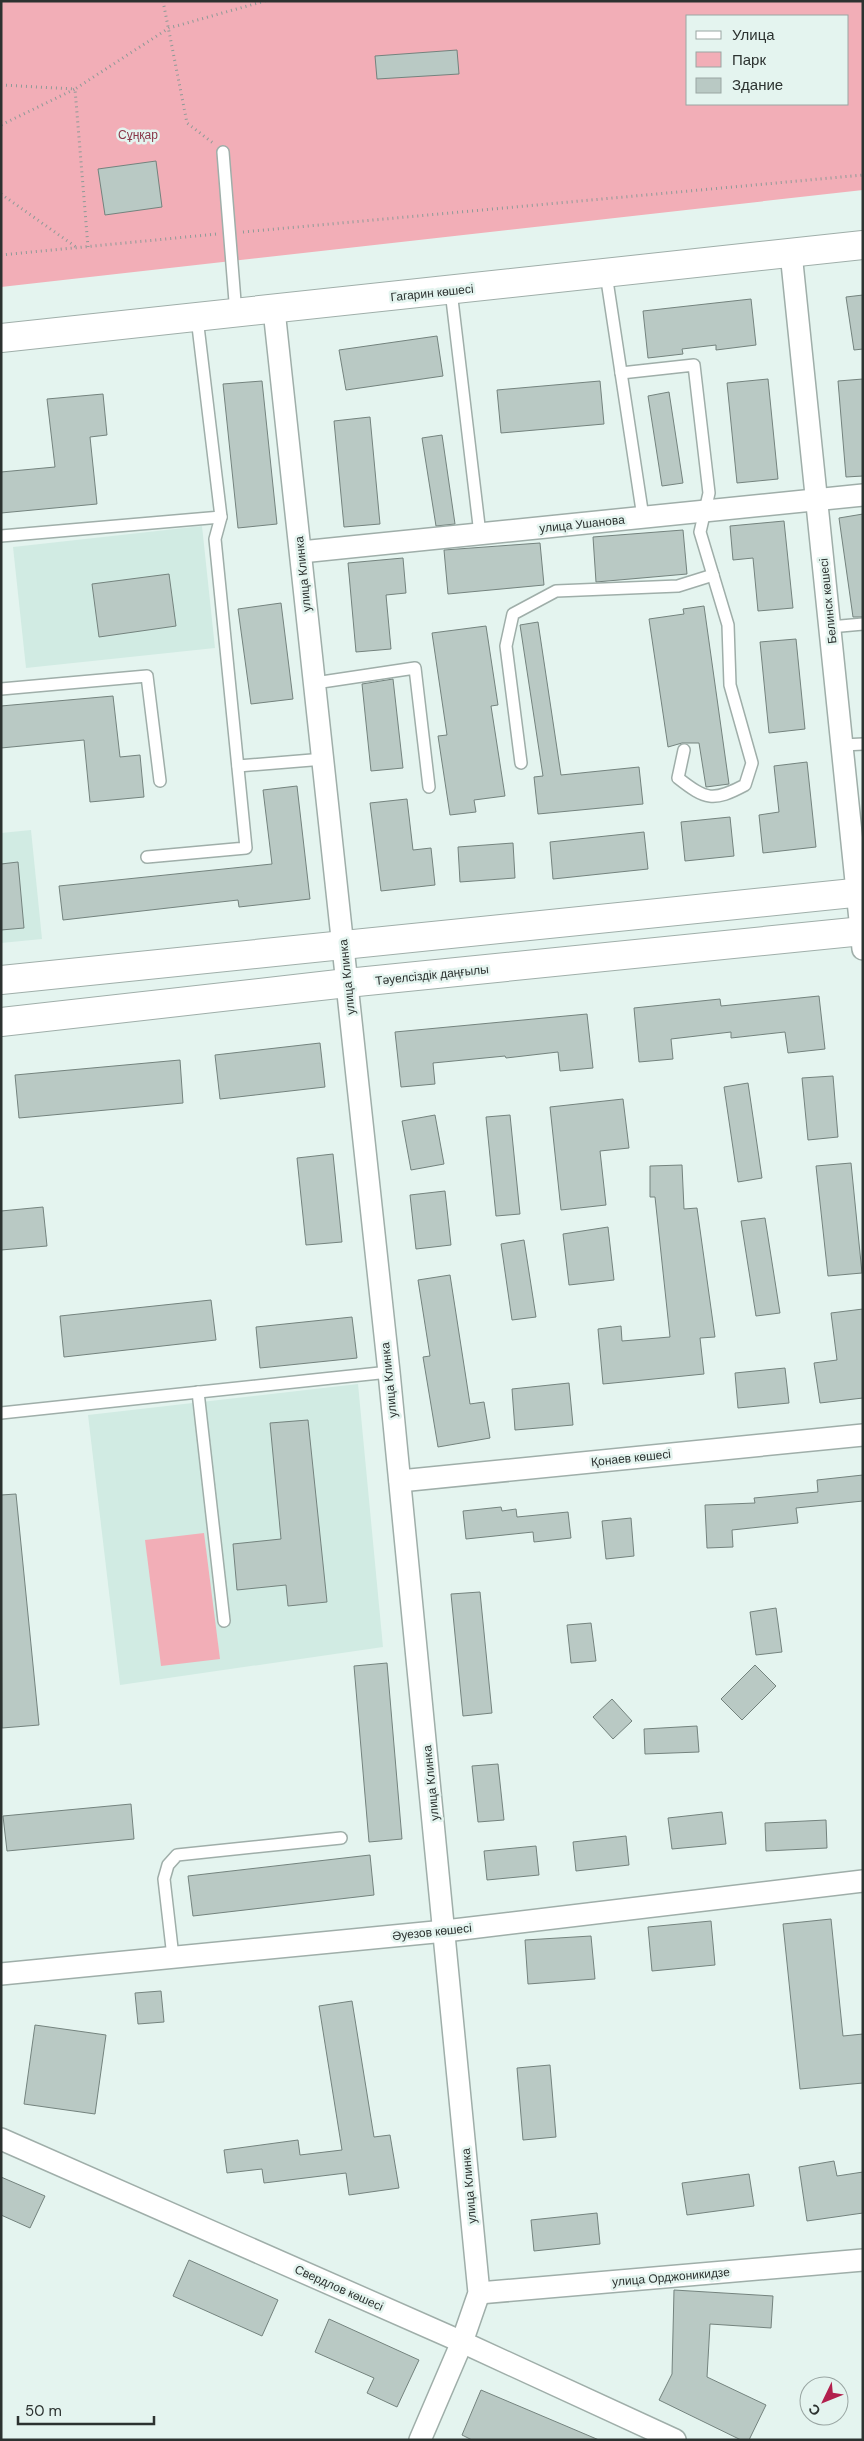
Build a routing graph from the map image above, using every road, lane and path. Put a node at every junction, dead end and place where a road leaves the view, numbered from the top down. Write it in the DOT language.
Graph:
graph roads {
  1 [pos="163,1"];
  2 [pos="265,1"];
  3 [pos="169,28"];
  4 [pos="1,85"];
  5 [pos="75,89"];
  6 [pos="1,125"];
  7 [pos="224,152"];
  8 [pos="863,175"];
  9 [pos="1,194"];
  10 [pos="231,233"];
  11 [pos="863,245"];
  12 [pos="88,247"];
  13 [pos="78,248"];
  14 [pos="791,253"];
  15 [pos="1,255"];
  16 [pos="606,274"];
  17 [pos="451,291"];
  18 [pos="274,310"];
  19 [pos="236,314"];
  20 [pos="197,318"];
  21 [pos="1,338"];
  22 [pos="621,373"];
  23 [pos="863,495"];
  24 [pos="817,500"];
  25 [pos="705,511"];
  26 [pos="221,517"];
  27 [pos="643,518"];
  28 [pos="480,534"];
  29 [pos="1,536"];
  30 [pos="301,552"];
  31 [pos="713,575"];
  32 [pos="863,624"];
  33 [pos="830,627"];
  34 [pos="315,683"];
  35 [pos="1,690"];
  36 [pos="853,745"];
  37 [pos="684,750"];
  38 [pos="324,759"];
  39 [pos="521,763"];
  40 [pos="238,766"];
  41 [pos="160,781"];
  42 [pos="429,787"];
  43 [pos="147,858"];
  44 [pos="860,892"];
  45 [pos="862,937"];
  46 [pos="344,945"];
  47 [pos="1,980"];
  48 [pos="347,983"];
  49 [pos="1,1022"];
  50 [pos="389,1372"];
  51 [pos="198,1392"];
  52 [pos="1,1413"];
  53 [pos="863,1435"];
  54 [pos="400,1481"];
  55 [pos="224,1621"];
  56 [pos="341,1838"];
  57 [pos="863,1881"];
  58 [pos="446,1931"];
  59 [pos="173,1957"];
  60 [pos="1,1974"];
  61 [pos="1,2139"];
  62 [pos="863,2260"];
  63 [pos="480,2293"];
  64 [pos="462,2342"];
  65 [pos="420,2440"];
  66 [pos="675,2440"];
  1 -- 3 [label="path"];
  2 -- 3 [label="path"];
  3 -- 5 [label="path"];
  3 -- 7 [label="path"];
  4 -- 5 [label="path"];
  5 -- 6 [label="path"];
  5 -- 12 [label="path"];
  7 -- 10 [label="lane"];
  8 -- 10 [label="path"];
  9 -- 13 [label="path"];
  10 -- 12 [label="path"];
  10 -- 19 [label="lane"];
  11 -- 14 [label="street, Гагарин көшесі"];
  12 -- 13 [label="path"];
  13 -- 15 [label="path"];
  14 -- 16 [label="street, Гагарин көшесі"];
  14 -- 24 [label="street, Белинск көшесі"];
  16 -- 17 [label="street, Гагарин көшесі"];
  16 -- 22 [label="lane"];
  17 -- 18 [label="street, Гагарин көшесі"];
  17 -- 28 [label="lane"];
  18 -- 19 [label="street, Гагарин көшесі"];
  18 -- 30 [label="street, улица Клинка"];
  19 -- 20 [label="street, Гагарин көшесі"];
  20 -- 21 [label="street, Гагарин көшесі"];
  20 -- 26 [label="lane"];
  22 -- 25 [label="lane"];
  22 -- 27 [label="lane"];
  23 -- 24 [label="street, улица Ушанова"];
  24 -- 25 [label="street, улица Ушанова"];
  24 -- 33 [label="street, Белинск көшесі"];
  25 -- 27 [label="street, улица Ушанова"];
  25 -- 31 [label="lane"];
  26 -- 29 [label="lane"];
  26 -- 40 [label="lane"];
  27 -- 28 [label="street, улица Ушанова"];
  28 -- 30 [label="street, улица Ушанова"];
  30 -- 34 [label="street, улица Клинка"];
  31 -- 37 [label="lane"];
  31 -- 39 [label="lane"];
  32 -- 33 [label="lane"];
  33 -- 36 [label="street, Белинск көшесі"];
  34 -- 38 [label="street, улица Клинка"];
  34 -- 42 [label="lane"];
  35 -- 41 [label="lane"];
  36 -- 44 [label="street, Белинск көшесі"];
  38 -- 40 [label="lane"];
  38 -- 46 [label="street, улица Клинка"];
  40 -- 43 [label="lane"];
  44 -- 45 [label="street, Белинск көшесі"];
  44 -- 46 [label="street"];
  45 -- 48 [label="street, Тәуелсіздік даңғылы"];
  46 -- 47 [label="street"];
  46 -- 48 [label="street, улица Клинка"];
  48 -- 49 [label="street, Тәуелсіздік даңғылы"];
  48 -- 50 [label="street, улица Клинка"];
  50 -- 51 [label="lane"];
  50 -- 54 [label="street, улица Клинка"];
  51 -- 52 [label="lane"];
  51 -- 55 [label="lane"];
  53 -- 54 [label="street, Қонаев көшесі"];
  54 -- 58 [label="street, улица Клинка"];
  56 -- 59 [label="lane"];
  57 -- 58 [label="street, Әуезов көшесі"];
  58 -- 59 [label="street, Әуезов көшесі"];
  58 -- 63 [label="street, улица Клинка"];
  59 -- 60 [label="street, Әуезов көшесі"];
  61 -- 64 [label="street, Свердлов көшесі"];
  62 -- 63 [label="street, улица Орджоникидзе"];
  63 -- 64 [label="street, улица Клинка"];
  64 -- 65 [label="street, улица Клинка"];
  64 -- 66 [label="street, Свердлов көшесі"];
}
